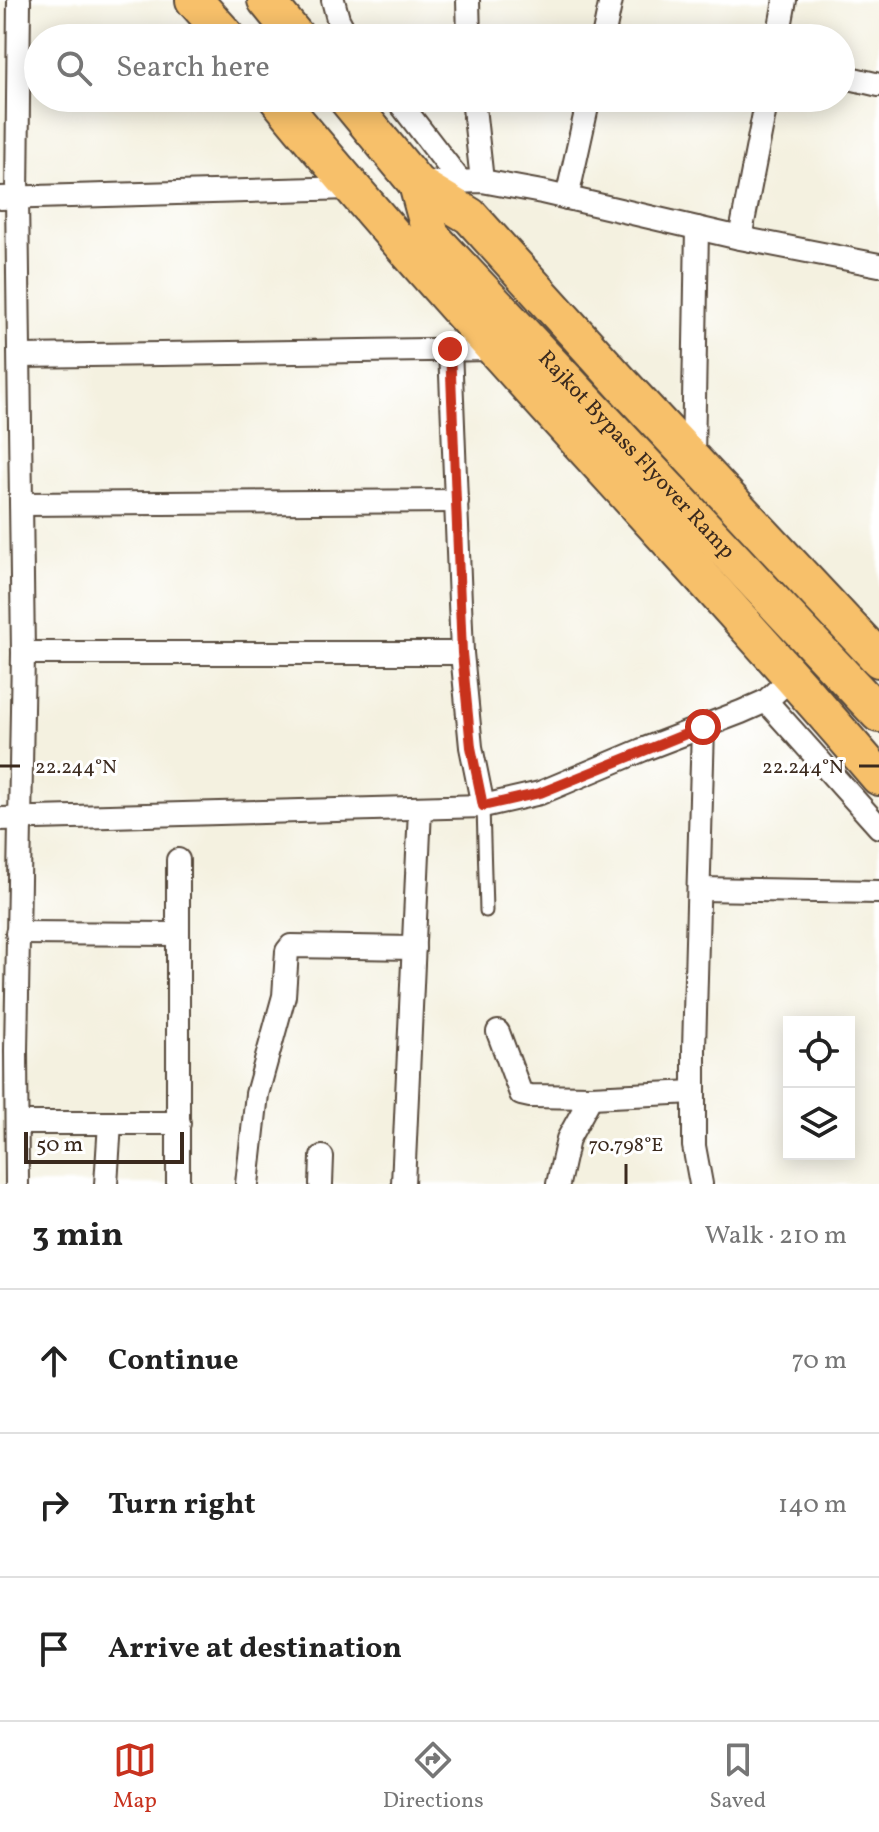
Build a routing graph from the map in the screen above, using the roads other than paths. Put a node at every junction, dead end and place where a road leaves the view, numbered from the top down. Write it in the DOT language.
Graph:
graph roads {
  1 [pos="19,0"];
  2 [pos="194,0"];
  3 [pos="266,0"];
  4 [pos="333,0"];
  5 [pos="468,0"];
  6 [pos="611,0"];
  7 [pos="785,0"];
  8 [pos="215,24"];
  9 [pos="286,24"];
  10 [pos="341,24"];
  11 [pos="469,24"];
  12 [pos="606,24"];
  13 [pos="781,24"];
  14 [pos="855,79"];
  15 [pos="879,85"];
  16 [pos="289,112"];
  17 [pos="358,112"];
  18 [pos="409,112"];
  19 [pos="473,112"];
  20 [pos="586,112"];
  21 [pos="764,112"];
  22 [pos="471,181"];
  23 [pos="417,184"];
  24 [pos="351,188"];
  25 [pos="9,198"];
  26 [pos="567,198"];
  27 [pos="697,228"];
  28 [pos="740,238"];
  29 [pos="879,265"];
  30 [pos="450,349"];
  31 [pos="493,349"];
  32 [pos="21,356"];
  33 [pos="693,459"];
  34 [pos="457,501"];
  35 [pos="22,504"];
  36 [pos="11,531"];
  37 [pos="23,653"];
  38 [pos="462,653"];
  39 [pos="879,659"];
  40 [pos="793,676"];
  41 [pos="766,701"];
  42 [pos="879,714"];
  43 [pos="703,727"];
  44 [pos="10,750"];
  45 [pos="879,777"];
  46 [pos="483,806"];
  47 [pos="420,809"];
  48 [pos="10,818"];
  49 [pos="879,827"];
  50 [pos="178,860"];
  51 [pos="699,889"];
  52 [pos="879,892"];
  53 [pos="10,906"];
  54 [pos="486,911"];
  55 [pos="17,933"];
  56 [pos="177,934"];
  57 [pos="414,948"];
  58 [pos="498,1032"];
  59 [pos="8,1051"];
  60 [pos="694,1092"];
  61 [pos="591,1097"];
  62 [pos="17,1123"];
  63 [pos="110,1123"];
  64 [pos="179,1123"];
  65 [pos="322,1157"];
  66 [pos="17,1184"];
  67 [pos="106,1184"];
  68 [pos="178,1184"];
  69 [pos="247,1184"];
  70 [pos="321,1184"];
  71 [pos="403,1184"];
  72 [pos="558,1184"];
  73 [pos="701,1184"];
  1 -- 25 [label="street"];
  2 -- 8 [label="highway"];
  3 -- 9 [label="highway"];
  4 -- 10 [label="street"];
  5 -- 11 [label="street"];
  6 -- 12 [label="street"];
  7 -- 13 [label="street"];
  14 -- 15 [label="street"];
  16 -- 24 [label="highway"];
  17 -- 23 [label="highway"];
  18 -- 22 [label="street"];
  19 -- 22 [label="street"];
  20 -- 26 [label="street"];
  21 -- 28 [label="street"];
  22 -- 23 [label="street"];
  22 -- 26 [label="street"];
  23 -- 33 [label="highway"];
  23 -- 42 [label="highway, Rajkot Bypass Flyover Ramp"];
  24 -- 25 [label="street"];
  24 -- 31 [label="highway"];
  25 -- 32 [label="street"];
  26 -- 27 [label="street"];
  27 -- 28 [label="street"];
  27 -- 33 [label="street"];
  28 -- 29 [label="street"];
  30 -- 31 [label="street"];
  30 -- 32 [label="street"];
  30 -- 34 [label="street"];
  31 -- 40 [label="highway"];
  32 -- 35 [label="street"];
  33 -- 39 [label="highway"];
  34 -- 35 [label="street"];
  34 -- 38 [label="street"];
  35 -- 36 [label="street"];
  36 -- 37 [label="street"];
  37 -- 38 [label="street"];
  37 -- 44 [label="street"];
  38 -- 46 [label="street"];
  40 -- 41 [label="street"];
  40 -- 45 [label="highway"];
  41 -- 43 [label="street"];
  41 -- 49 [label="street"];
  43 -- 46 [label="street"];
  43 -- 51 [label="street"];
  44 -- 48 [label="street"];
  46 -- 47 [label="street"];
  46 -- 54 [label="lane"];
  47 -- 48 [label="street"];
  47 -- 57 [label="street"];
  48 -- 53 [label="street"];
  50 -- 56 [label="street"];
  51 -- 52 [label="street"];
  51 -- 60 [label="street"];
  53 -- 55 [label="street"];
  55 -- 56 [label="street"];
  55 -- 59 [label="street"];
  56 -- 64 [label="street"];
  57 -- 69 [label="street"];
  57 -- 71 [label="street"];
  58 -- 61 [label="street"];
  59 -- 62 [label="street"];
  60 -- 61 [label="street"];
  60 -- 73 [label="street"];
  61 -- 72 [label="street"];
  62 -- 63 [label="street"];
  62 -- 66 [label="street"];
  63 -- 64 [label="street"];
  63 -- 67 [label="street"];
  64 -- 68 [label="street"];
  65 -- 70 [label="street"];
}
